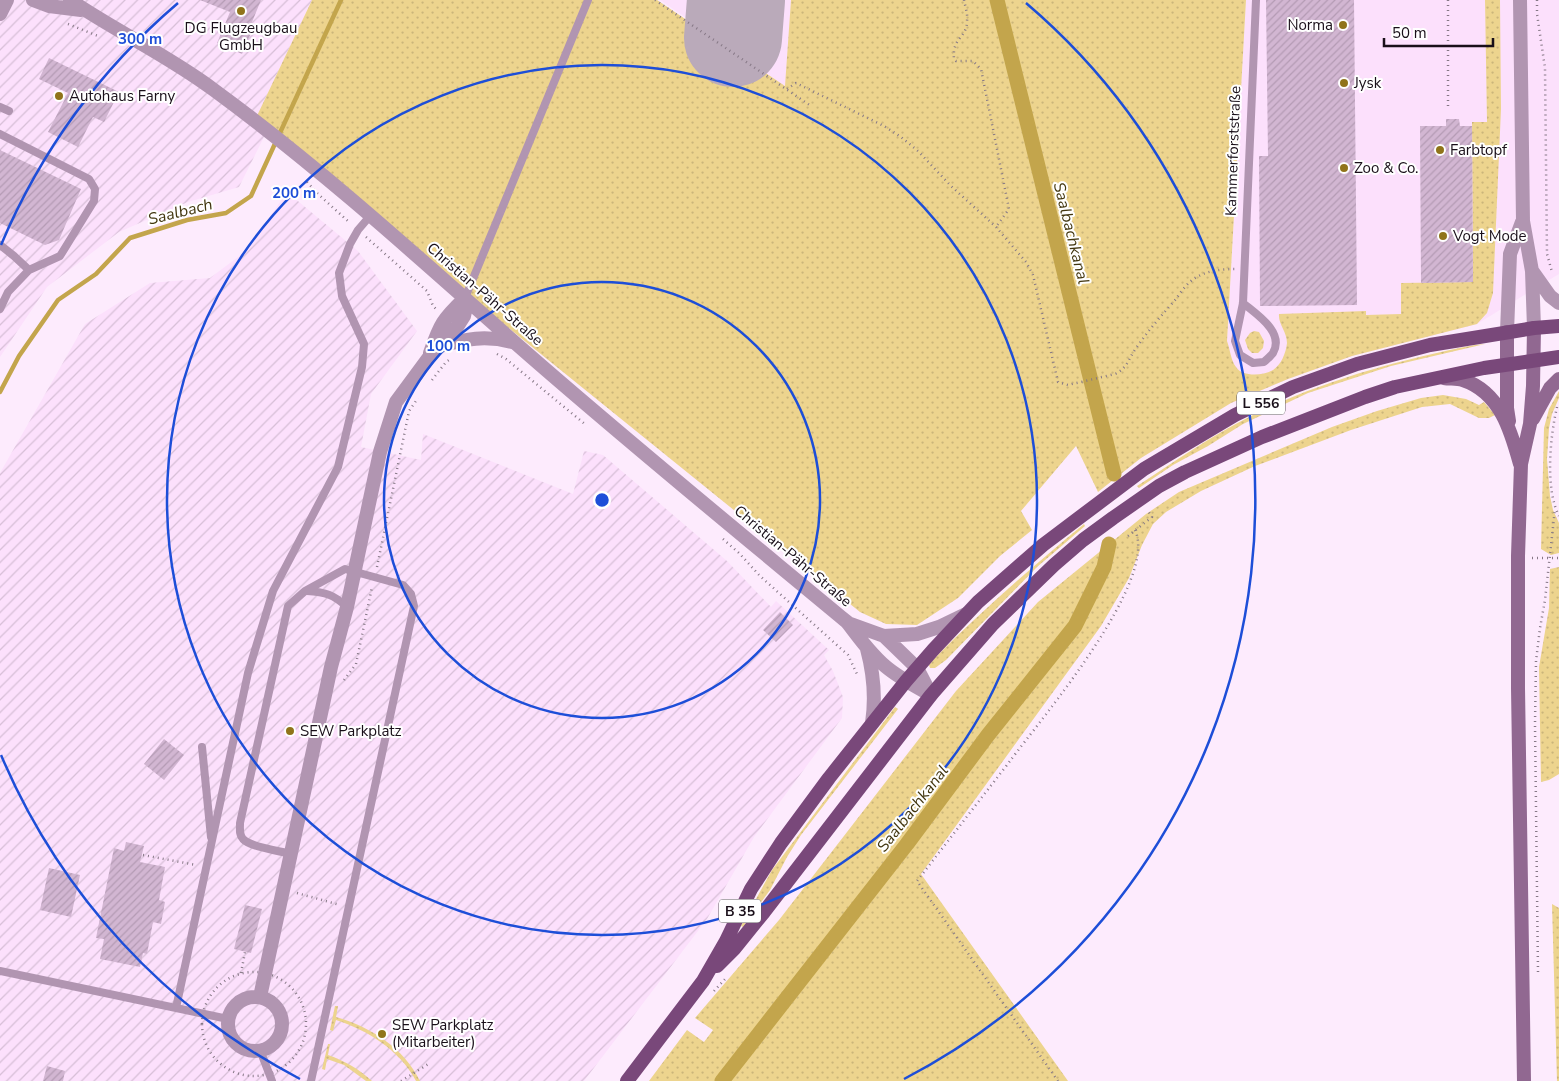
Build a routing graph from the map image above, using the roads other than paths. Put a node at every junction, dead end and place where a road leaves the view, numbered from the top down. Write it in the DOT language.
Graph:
graph roads {
  1 [pos="7,0"];
  2 [pos="33,0"];
  3 [pos="70,0"];
  4 [pos="588,0"];
  5 [pos="1256,0"];
  6 [pos="1520,0"];
  7 [pos="87,11"];
  8 [pos="0,14"];
  9 [pos="0,107"];
  10 [pos="9,112"];
  11 [pos="0,134"];
  12 [pos="370,216"];
  13 [pos="1523,221"];
  14 [pos="0,245"];
  15 [pos="29,270"];
  16 [pos="1532,271"];
  17 [pos="465,298"];
  18 [pos="1243,303"];
  19 [pos="1559,303"];
  20 [pos="0,309"];
  21 [pos="1559,326"];
  22 [pos="1534,328"];
  23 [pos="1507,332"];
  24 [pos="515,343"];
  25 [pos="440,346"];
  26 [pos="430,356"];
  27 [pos="1559,358"];
  28 [pos="1532,360"];
  29 [pos="1506,364"];
  30 [pos="1438,378"];
  31 [pos="1559,379"];
  32 [pos="1530,424"];
  33 [pos="1510,429"];
  34 [pos="1521,464"];
  35 [pos="355,571"];
  36 [pos="305,591"];
  37 [pos="347,607"];
  38 [pos="968,613"];
  39 [pos="847,622"];
  40 [pos="884,636"];
  41 [pos="867,648"];
  42 [pos="917,668"];
  43 [pos="906,681"];
  44 [pos="931,695"];
  45 [pos="872,723"];
  46 [pos="202,747"];
  47 [pos="212,846"];
  48 [pos="291,854"];
  49 [pos="0,971"];
  50 [pos="702,981"];
  51 [pos="260,997"];
  52 [pos="176,1008"];
  53 [pos="228,1019"];
  54 [pos="260,1050"];
  55 [pos="271,1078"];
  56 [pos="311,1081"];
  57 [pos="628,1081"];
  58 [pos="1524,1081"];
  1 -- 8 [label="street"];
  2 -- 7 [label="street, Christian-Pähr-Straße"];
  3 -- 7 [label="street, Christian-Pähr-Straße"];
  4 -- 17 [label="lane"];
  5 -- 18 [label="lane, Kammerforststraße"];
  6 -- 13 [label="street"];
  7 -- 12 [label="street, Christian-Pähr-Straße"];
  9 -- 10 [label="lane"];
  11 -- 15 [label="lane"];
  12 -- 17 [label="street, Christian-Pähr-Straße"];
  12 -- 47 [label="lane"];
  13 -- 16 [label="street"];
  13 -- 23 [label="street"];
  14 -- 15 [label="lane"];
  15 -- 20 [label="lane"];
  16 -- 19 [label="street"];
  16 -- 22 [label="street"];
  17 -- 24 [label="street, Christian-Pähr-Straße"];
  17 -- 25 [label="street"];
  17 -- 26 [label="street"];
  18 -- 18 [label="lane, Kammerforststraße"];
  21 -- 22 [label="main road, L 556"];
  22 -- 23 [label="main road, L 556"];
  22 -- 28 [label="main road"];
  23 -- 29 [label="main road"];
  23 -- 38 [label="main road, L 556"];
  24 -- 25 [label="street"];
  24 -- 39 [label="street, Christian-Pähr-Straße"];
  25 -- 26 [label="street"];
  26 -- 35 [label="street"];
  27 -- 28 [label="main road, L 556"];
  28 -- 29 [label="main road, L 556"];
  28 -- 32 [label="main road"];
  29 -- 30 [label="main road, L 556"];
  29 -- 33 [label="main road"];
  30 -- 33 [label="main road"];
  30 -- 44 [label="main road, L 556"];
  31 -- 32 [label="main road"];
  32 -- 34 [label="main road"];
  33 -- 34 [label="main road"];
  34 -- 58 [label="main road"];
  35 -- 36 [label="lane"];
  35 -- 37 [label="street"];
  35 -- 56 [label="lane"];
  36 -- 37 [label="lane"];
  36 -- 48 [label="lane"];
  37 -- 48 [label="street"];
  38 -- 40 [label="street"];
  38 -- 42 [label="main road, L 556"];
  39 -- 40 [label="street, Christian-Pähr-Straße"];
  39 -- 41 [label="street, Christian-Pähr-Straße"];
  40 -- 42 [label="street, Christian-Pähr-Straße"];
  41 -- 43 [label="street, Christian-Pähr-Straße"];
  41 -- 45 [label="street"];
  42 -- 43 [label="main road, B 35"];
  42 -- 44 [label="street, Christian-Pähr-Straße"];
  43 -- 44 [label="street, Christian-Pähr-Straße"];
  43 -- 45 [label="main road, B 35"];
  44 -- 50 [label="main road, B 35"];
  45 -- 50 [label="main road, B 35"];
  46 -- 47 [label="lane"];
  47 -- 52 [label="lane"];
  48 -- 51 [label="street"];
  49 -- 52 [label="lane"];
  50 -- 57 [label="main road, B 35"];
  51 -- 53 [label="street"];
  51 -- 54 [label="street"];
  52 -- 53 [label="lane"];
  53 -- 54 [label="street"];
  54 -- 55 [label="lane"];
}
